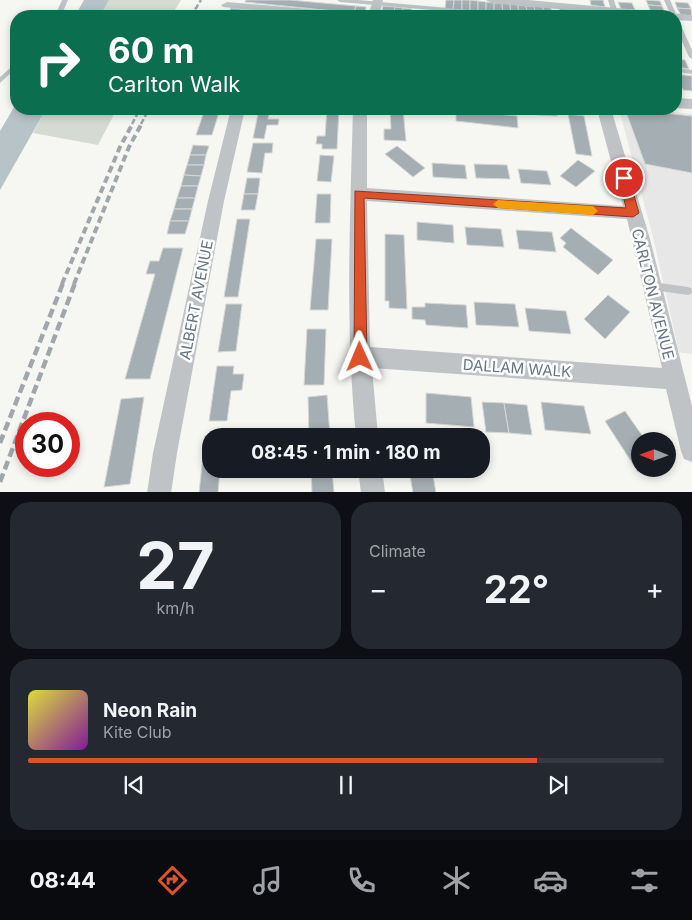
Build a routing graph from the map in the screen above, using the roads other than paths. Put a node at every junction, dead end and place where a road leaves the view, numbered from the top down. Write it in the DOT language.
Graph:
graph roads {
  1 [pos="340,0"];
  2 [pos="491,0"];
  3 [pos="378,2"];
  4 [pos="229,3"];
  5 [pos="582,8"];
  6 [pos="614,9"];
  7 [pos="296,10"];
  8 [pos="457,10"];
  9 [pos="682,34"];
  10 [pos="692,57"];
  11 [pos="10,71"];
  12 [pos="0,82"];
  13 [pos="237,115"];
  14 [pos="360,115"];
  15 [pos="606,115"];
  16 [pos="358,194"];
  17 [pos="633,213"];
  18 [pos="653,286"];
  19 [pos="688,291"];
  20 [pos="360,357"];
  21 [pos="674,379"];
  22 [pos="366,428"];
  23 [pos="692,451"];
  24 [pos="371,478"];
  25 [pos="159,492"];
  26 [pos="373,492"];
  1 -- 3 [label="lane"];
  2 -- 5 [label="street"];
  3 -- 8 [label="lane"];
  4 -- 7 [label="street"];
  5 -- 6 [label="street"];
  9 -- 10 [label="lane"];
  11 -- 12 [label="lane"];
  13 -- 25 [label="street, ALBERT AVENUE"];
  14 -- 16 [label="street"];
  15 -- 17 [label="street, CARLTON AVENUE"];
  16 -- 17 [label="street"];
  16 -- 20 [label="street"];
  17 -- 18 [label="street, CARLTON AVENUE"];
  18 -- 19 [label="lane"];
  18 -- 21 [label="street, CARLTON AVENUE"];
  20 -- 21 [label="street, DALLAM WALK"];
  20 -- 22 [label="street"];
  21 -- 23 [label="street, CARLTON AVENUE"];
  24 -- 26 [label="street"];
}
